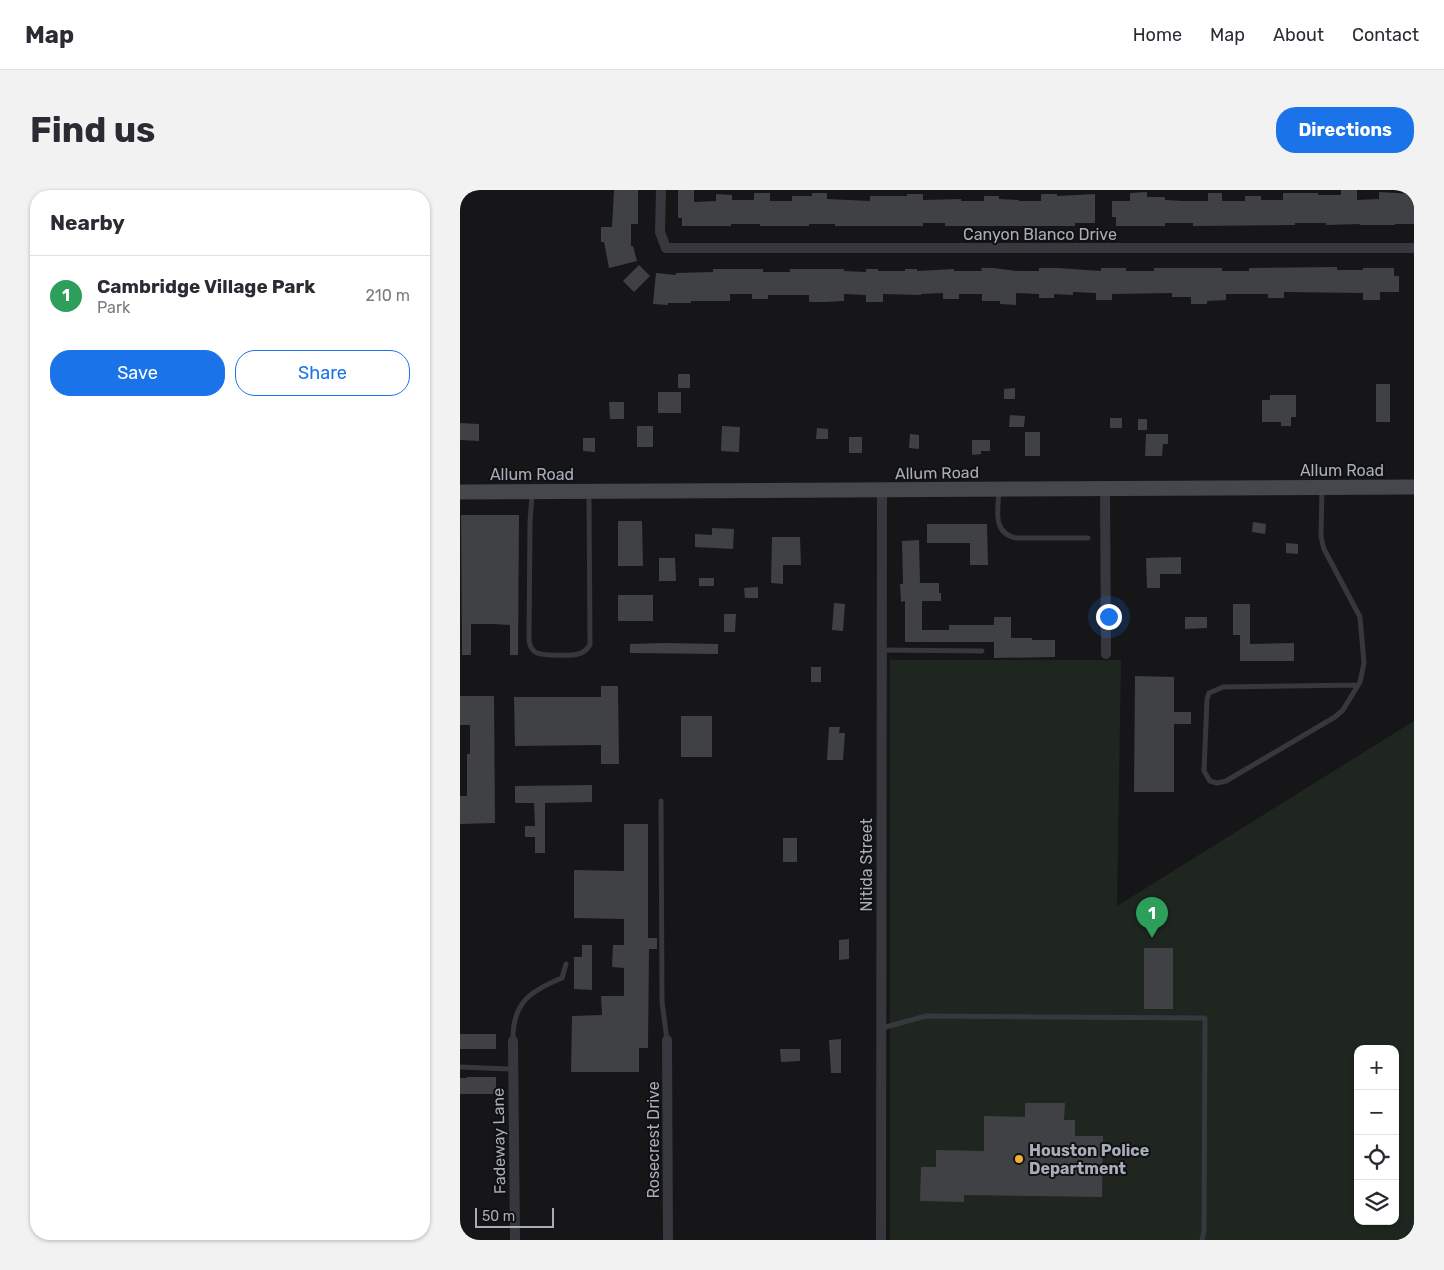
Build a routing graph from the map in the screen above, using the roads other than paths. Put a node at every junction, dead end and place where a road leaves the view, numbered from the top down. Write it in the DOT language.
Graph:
graph roads {
  1 [pos="661,190"];
  2 [pos="1414,248"];
  3 [pos="1322,488"];
  4 [pos="1414,488"];
  5 [pos="1105,489"];
  6 [pos="999,490"];
  7 [pos="589,491"];
  8 [pos="882,491"];
  9 [pos="460,492"];
  10 [pos="532,492"];
  11 [pos="1088,538"];
  12 [pos="881,650"];
  13 [pos="982,651"];
  14 [pos="1106,654"];
  15 [pos="1358,685"];
  16 [pos="660,801"];
  17 [pos="566,964"];
  18 [pos="881,1028"];
  19 [pos="667,1040"];
  20 [pos="513,1041"];
  21 [pos="460,1067"];
  22 [pos="513,1069"];
  23 [pos="515,1240"];
  24 [pos="668,1240"];
  25 [pos="881,1240"];
  26 [pos="1202,1240"];
  1 -- 2 [label="street, Canyon Blanco Drive"];
  3 -- 4 [label="street, Allum Road"];
  3 -- 5 [label="street, Allum Road"];
  3 -- 15 [label="lane"];
  5 -- 6 [label="street, Allum Road"];
  5 -- 14 [label="street"];
  6 -- 8 [label="street, Allum Road"];
  6 -- 11 [label="lane"];
  7 -- 8 [label="street, Allum Road"];
  7 -- 10 [label="street, Allum Road"];
  7 -- 10 [label="lane"];
  8 -- 12 [label="street, Nitida Street"];
  9 -- 10 [label="street, Allum Road"];
  12 -- 13 [label="lane"];
  12 -- 18 [label="street, Nitida Street"];
  15 -- 15 [label="lane"];
  16 -- 19 [label="lane"];
  17 -- 20 [label="lane"];
  18 -- 25 [label="street, Nitida Street"];
  18 -- 26 [label="lane"];
  19 -- 24 [label="street, Rosecrest Drive"];
  20 -- 22 [label="street, Fadeway Lane"];
  21 -- 22 [label="lane"];
  22 -- 23 [label="street, Fadeway Lane"];
}
